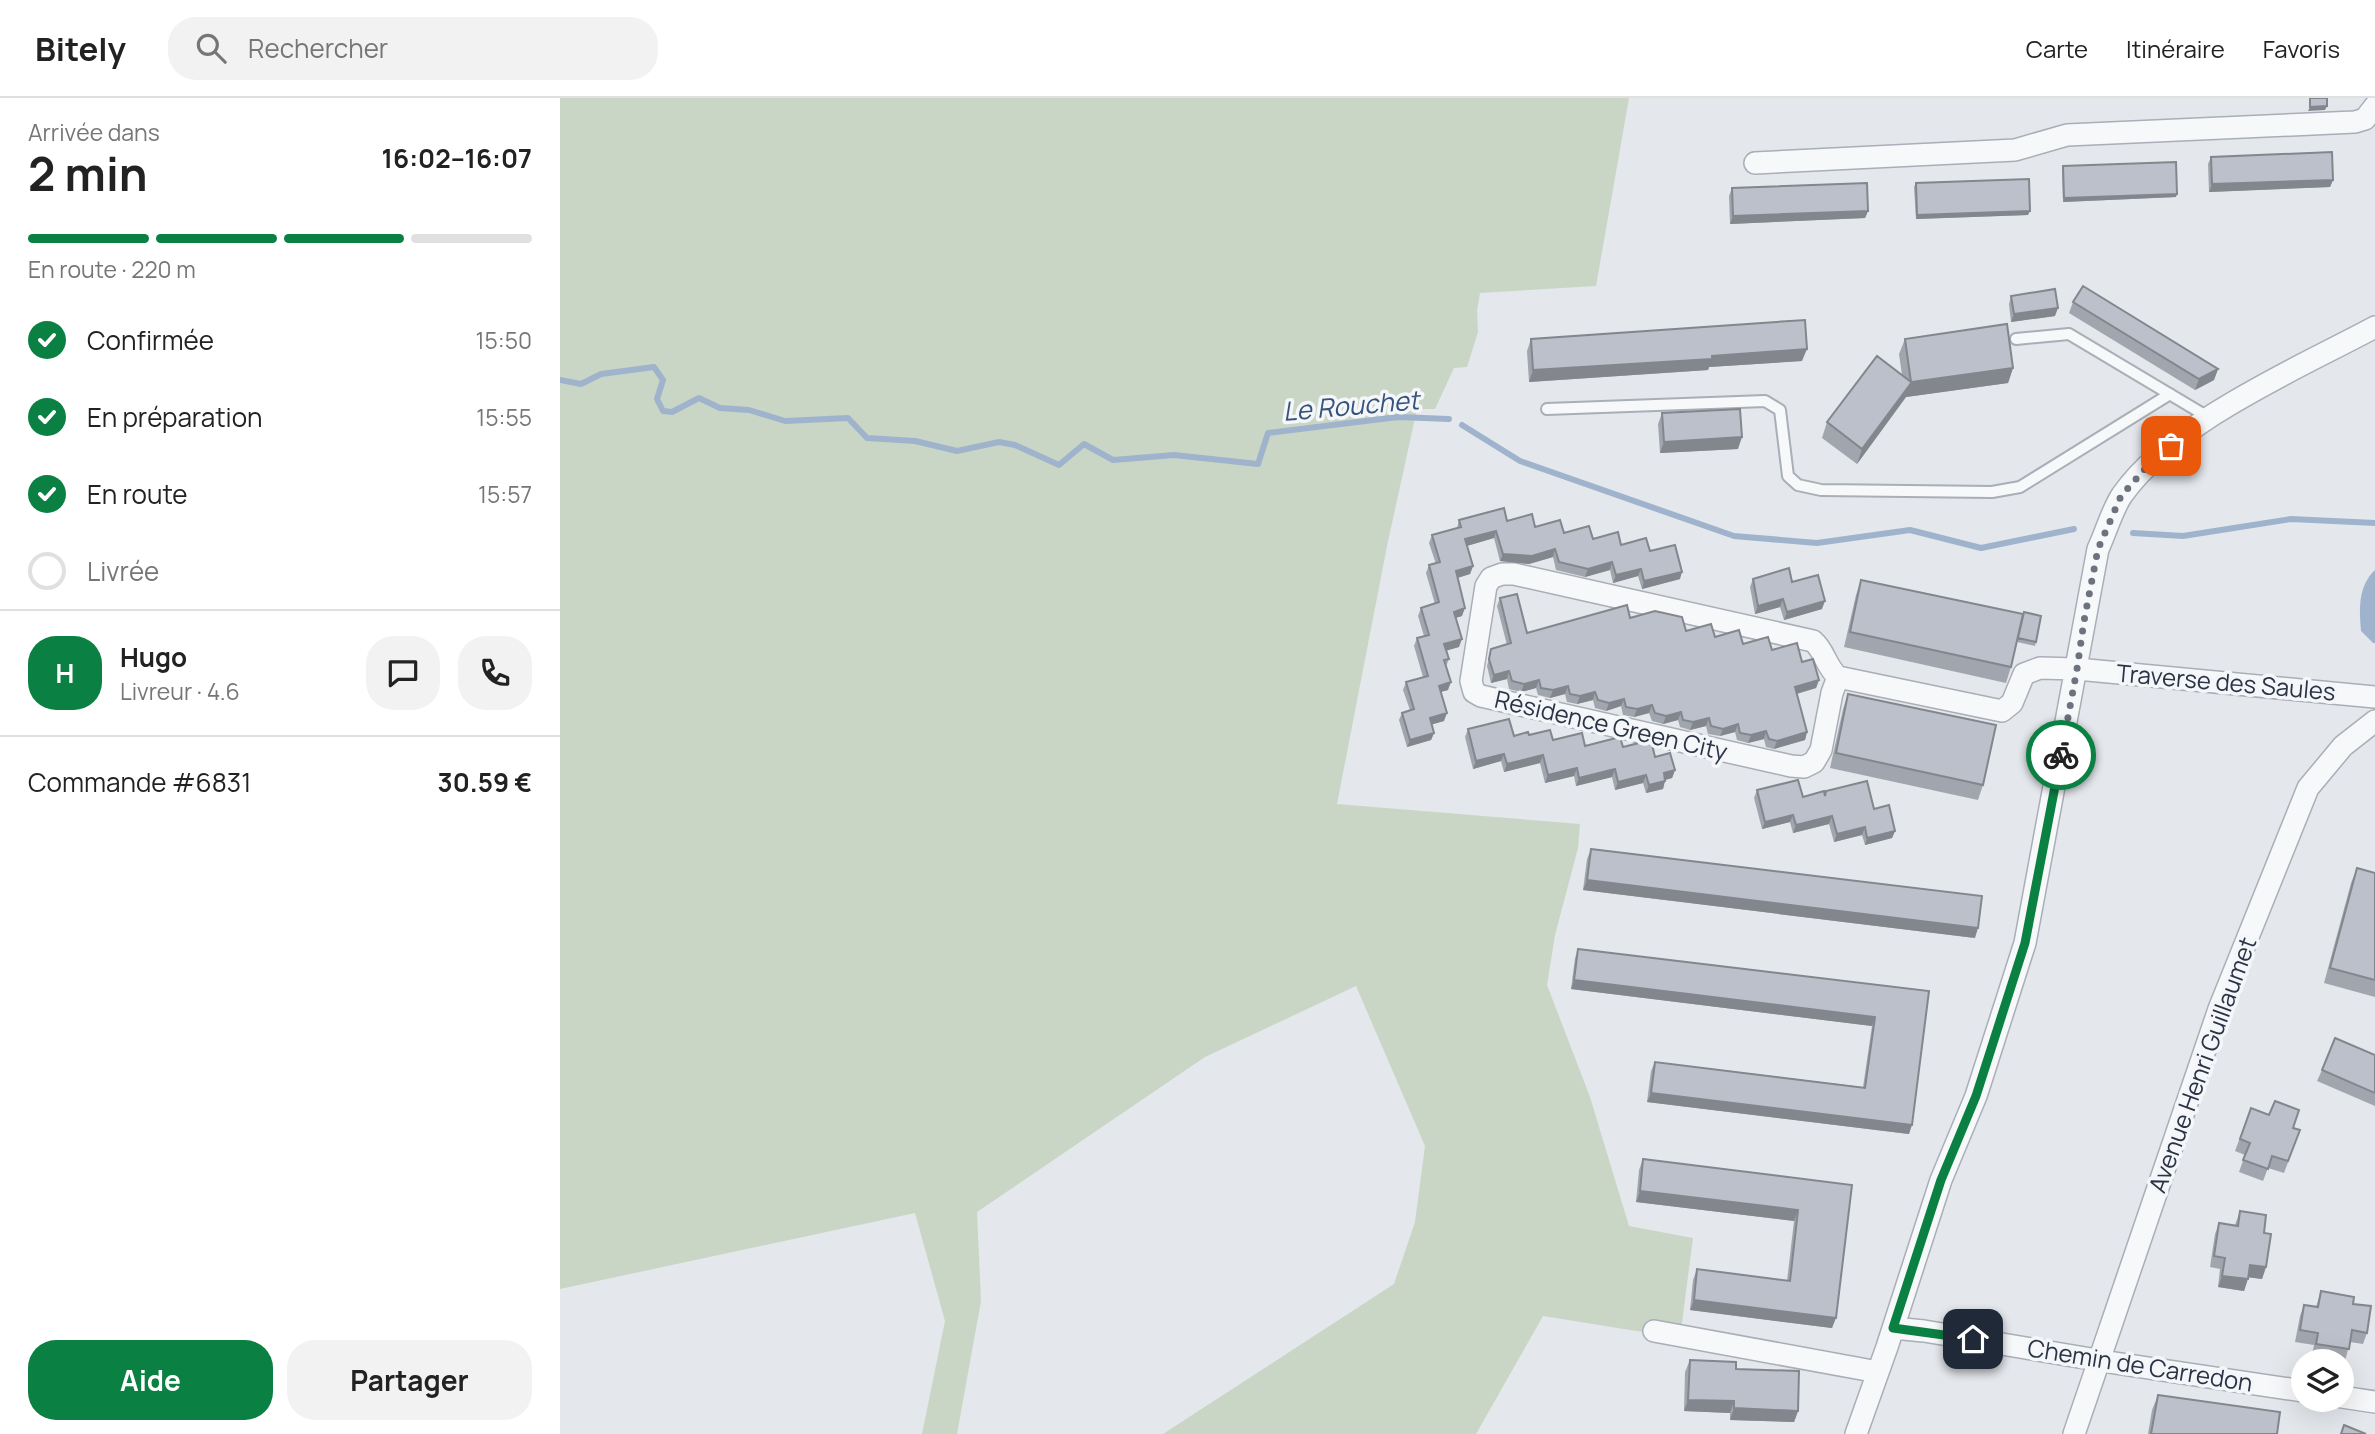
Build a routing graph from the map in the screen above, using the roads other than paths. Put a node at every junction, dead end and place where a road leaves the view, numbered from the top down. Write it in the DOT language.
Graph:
graph roads {
  1 [pos="2375,106"];
  2 [pos="1755,163"];
  3 [pos="2375,327"];
  4 [pos="2015,339"];
  5 [pos="2170,394"];
  6 [pos="1547,409"];
  7 [pos="2208,417"];
  8 [pos="2077,669"];
  9 [pos="1838,677"];
  10 [pos="2375,697"];
  11 [pos="2375,721"];
  12 [pos="1893,1328"];
  13 [pos="1654,1331"];
  14 [pos="2099,1360"];
  15 [pos="1878,1372"];
  16 [pos="2291,1389"];
  17 [pos="2354,1399"];
  18 [pos="2375,1402"];
  19 [pos="1856,1434"];
  20 [pos="2074,1434"];
  1 -- 2 [label="street"];
  3 -- 7 [label="street"];
  4 -- 5 [label="lane"];
  5 -- 6 [label="lane"];
  5 -- 7 [label="lane"];
  7 -- 8 [label="street"];
  8 -- 9 [label="street"];
  8 -- 10 [label="street, Traverse des Saules"];
  8 -- 12 [label="street"];
  9 -- 9 [label="street, Résidence Green City"];
  11 -- 14 [label="street, Avenue Henri Guillaumet"];
  12 -- 14 [label="street, Chemin de Carredon"];
  12 -- 15 [label="street"];
  13 -- 15 [label="street"];
  14 -- 16 [label="street, Chemin de Carredon"];
  14 -- 20 [label="street, Avenue Henri Guillaumet"];
  15 -- 19 [label="street"];
  17 -- 18 [label="street"];
}
